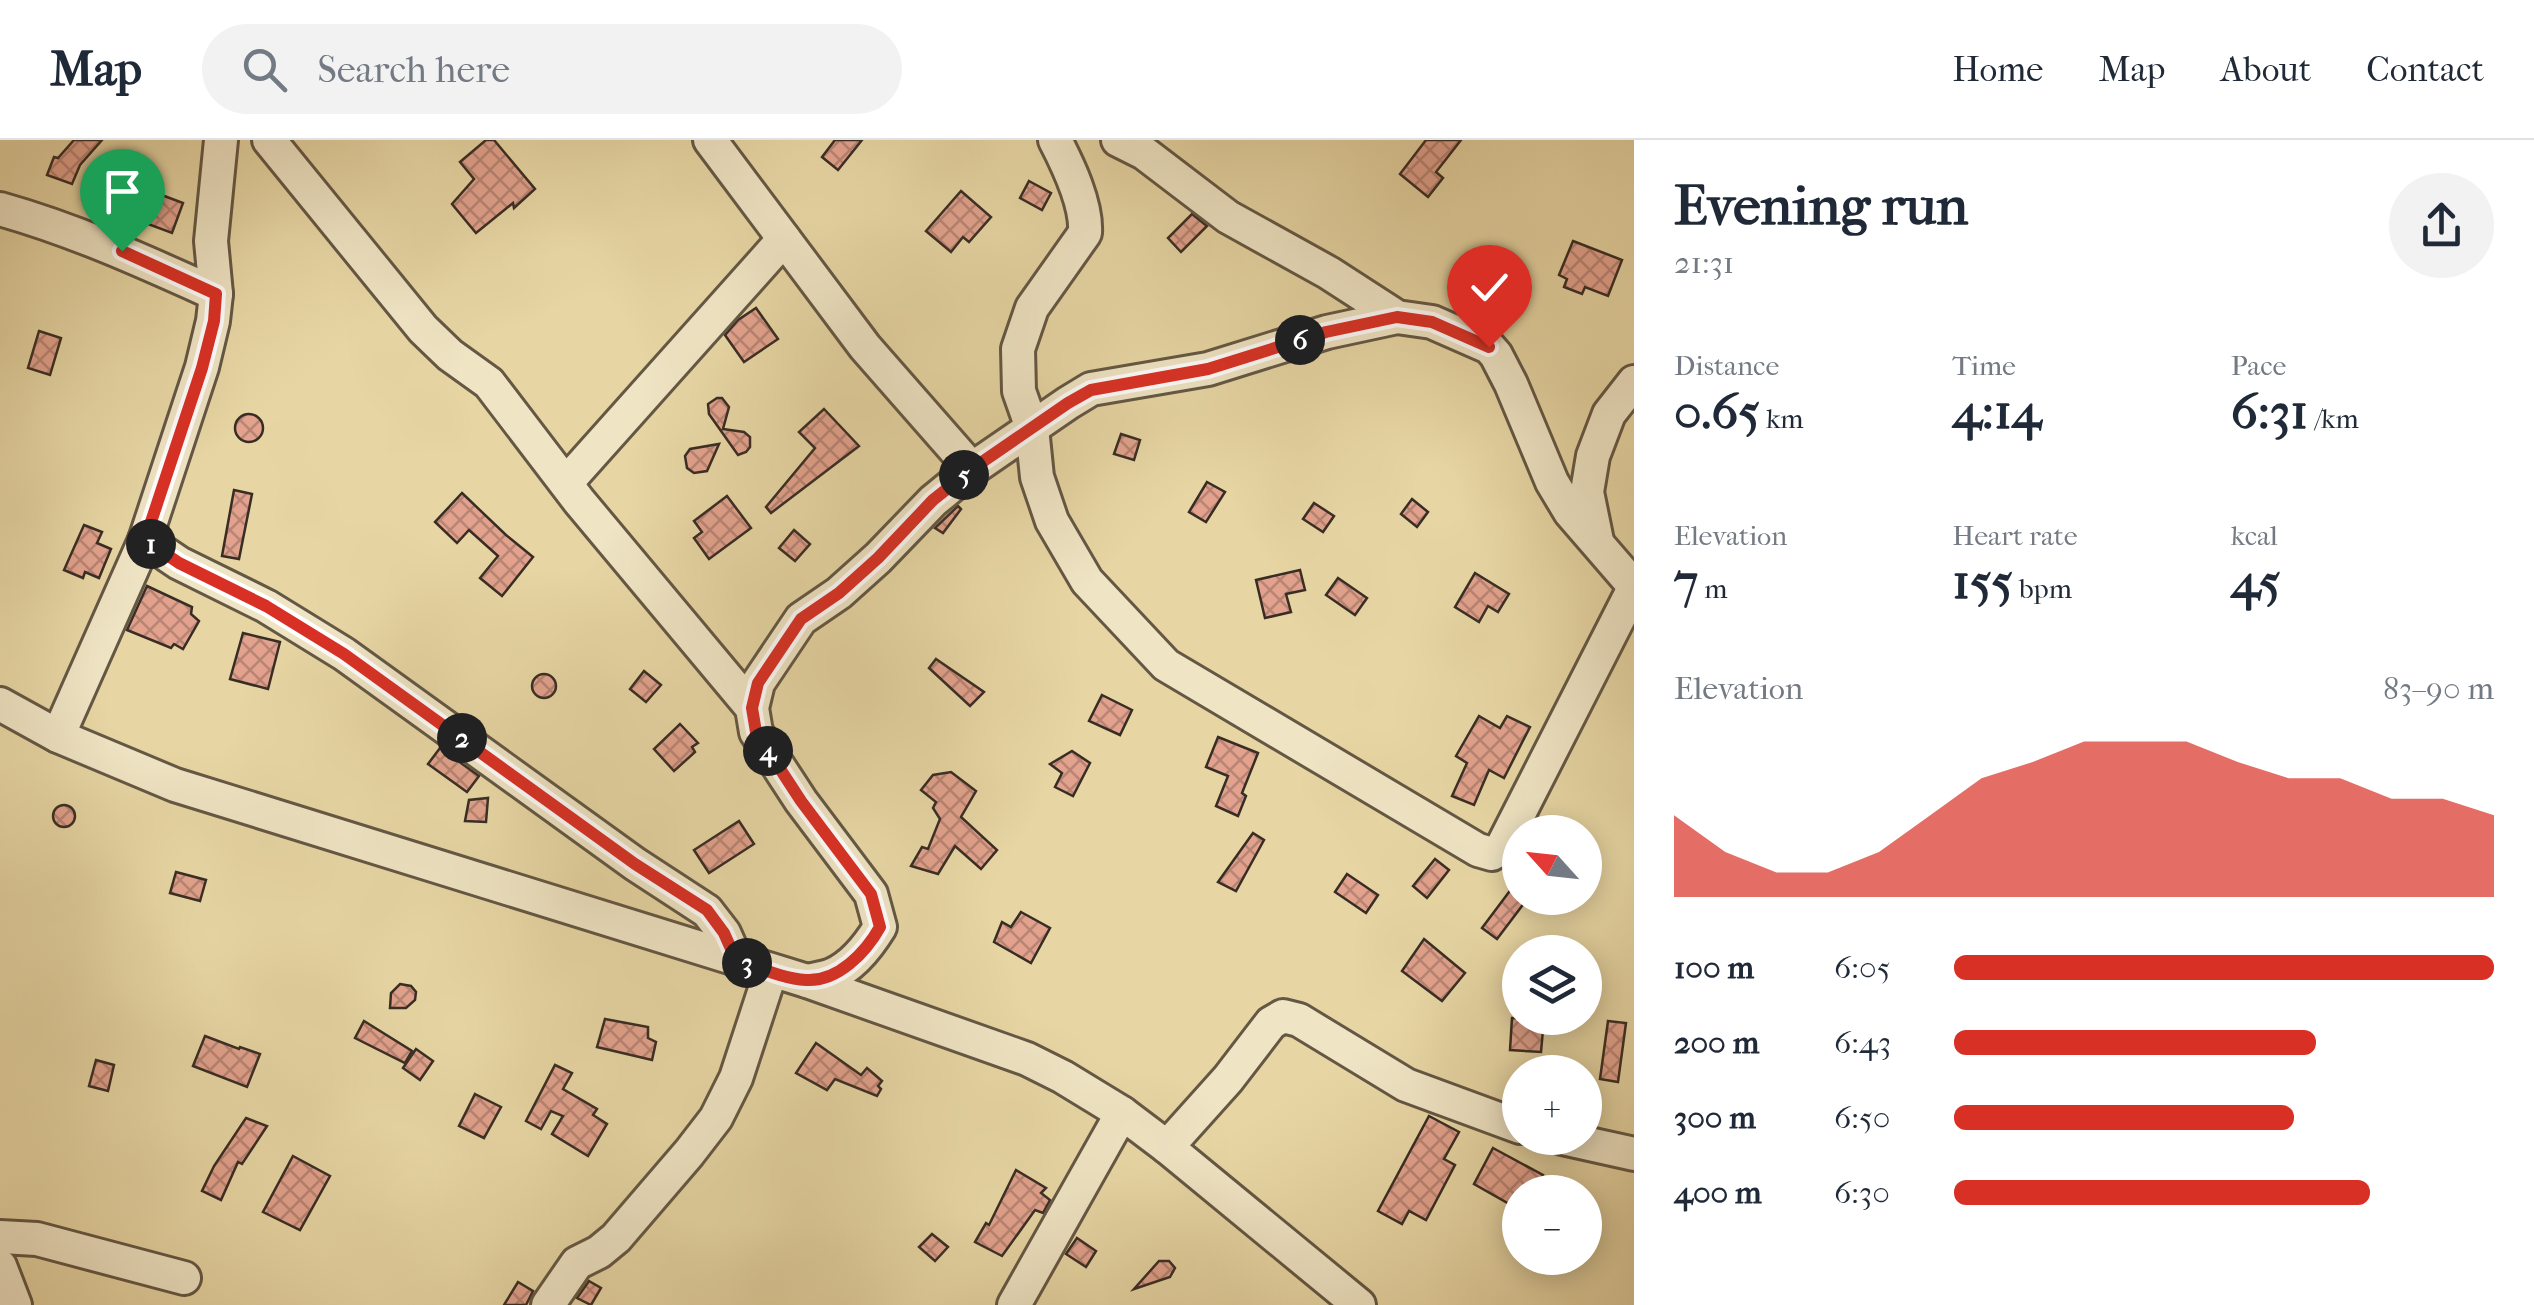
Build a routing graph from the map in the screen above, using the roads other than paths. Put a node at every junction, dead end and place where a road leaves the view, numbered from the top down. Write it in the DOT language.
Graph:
graph roads {
  1 [pos="220,140"];
  2 [pos="269,140"];
  3 [pos="710,140"];
  4 [pos="1055,140"];
  5 [pos="1118,140"];
  6 [pos="0,209"];
  7 [pos="784,239"];
  8 [pos="216,294"];
  9 [pos="1397,317"];
  10 [pos="1634,382"];
  11 [pos="1032,428"];
  12 [pos="972,469"];
  13 [pos="566,483"];
  14 [pos="145,540"];
  15 [pos="1597,541"];
  16 [pos="1634,587"];
  17 [pos="0,704"];
  18 [pos="752,708"];
  19 [pos="58,736"];
  20 [pos="736,960"];
  21 [pos="771,971"];
  22 [pos="807,980"];
  23 [pos="1122,1113"];
  24 [pos="1502,1120"];
  25 [pos="1167,1147"];
  26 [pos="1602,1147"];
  27 [pos="1634,1154"];
  28 [pos="0,1237"];
  29 [pos="0,1266"];
  30 [pos="184,1278"];
  31 [pos="15,1305"];
  32 [pos="548,1305"];
  33 [pos="1014,1305"];
  34 [pos="1360,1305"];
  1 -- 8 [label="street"];
  2 -- 13 [label="street"];
  3 -- 7 [label="street"];
  4 -- 11 [label="street"];
  5 -- 9 [label="street"];
  6 -- 8 [label="street"];
  7 -- 12 [label="street"];
  7 -- 13 [label="street"];
  8 -- 14 [label="street"];
  9 -- 11 [label="street"];
  9 -- 15 [label="street"];
  10 -- 15 [label="street"];
  11 -- 12 [label="street"];
  11 -- 16 [label="street"];
  12 -- 18 [label="street"];
  13 -- 18 [label="street"];
  14 -- 19 [label="street"];
  14 -- 20 [label="street"];
  15 -- 16 [label="street"];
  17 -- 19 [label="street"];
  18 -- 22 [label="street"];
  19 -- 20 [label="street"];
  20 -- 21 [label="street"];
  21 -- 22 [label="street"];
  21 -- 32 [label="street"];
  22 -- 23 [label="street"];
  23 -- 25 [label="street"];
  23 -- 33 [label="street"];
  24 -- 25 [label="street"];
  25 -- 34 [label="street"];
  26 -- 27 [label="street"];
  28 -- 30 [label="street"];
  29 -- 31 [label="street"];
}
